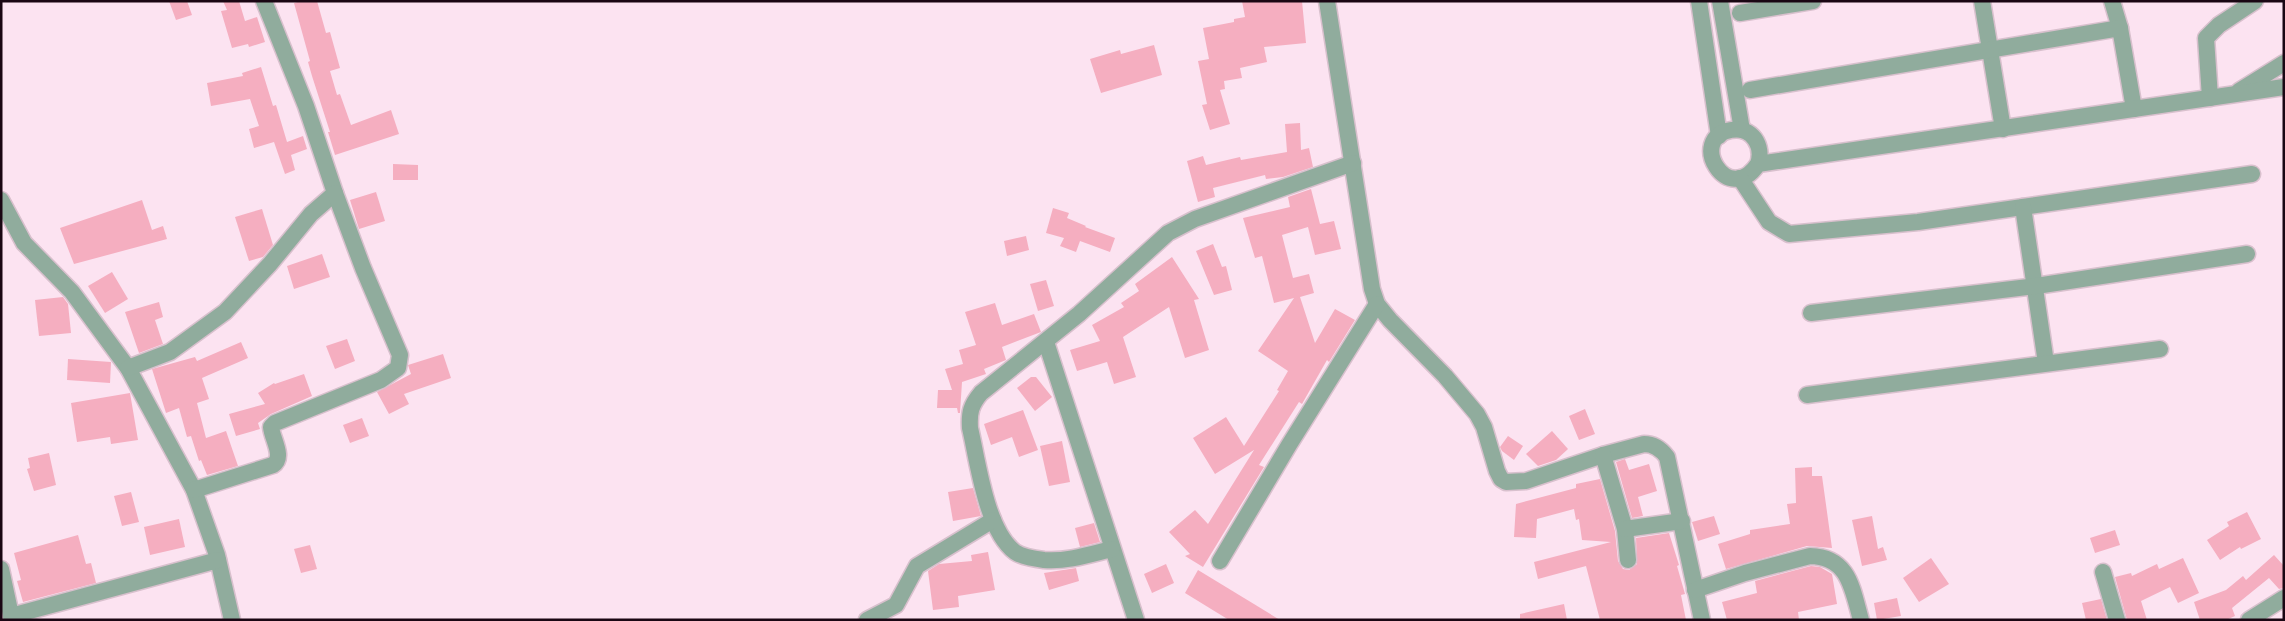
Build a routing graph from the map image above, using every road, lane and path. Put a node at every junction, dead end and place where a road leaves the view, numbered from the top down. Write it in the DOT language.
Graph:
graph roads {
  1 [pos="264,1"];
  2 [pos="1327,1"];
  3 [pos="1699,1"];
  4 [pos="1720,1"];
  5 [pos="1813,1"];
  6 [pos="1982,1"];
  7 [pos="2112,1"];
  8 [pos="2255,1"];
  9 [pos="1740,13"];
  10 [pos="2120,28"];
  11 [pos="1990,50"];
  12 [pos="2284,63"];
  13 [pos="2284,88"];
  14 [pos="1750,90"];
  15 [pos="2234,95"];
  16 [pos="2210,98"];
  17 [pos="2134,109"];
  18 [pos="2003,129"];
  19 [pos="1742,130"];
  20 [pos="1719,136"];
  21 [pos="1353,163"];
  22 [pos="1758,164"];
  23 [pos="2252,174"];
  24 [pos="1740,178"];
  25 [pos="335,193"];
  26 [pos="1,200"];
  27 [pos="2022,207"];
  28 [pos="2247,254"];
  29 [pos="2036,286"];
  30 [pos="1377,304"];
  31 [pos="1811,314"];
  32 [pos="1046,342"];
  33 [pos="2160,349"];
  34 [pos="2046,362"];
  35 [pos="128,368"];
  36 [pos="1807,395"];
  37 [pos="1603,455"];
  38 [pos="194,490"];
  39 [pos="993,520"];
  40 [pos="1682,521"];
  41 [pos="1626,529"];
  42 [pos="1112,549"];
  43 [pos="218,560"];
  44 [pos="1628,560"];
  45 [pos="1220,561"];
  46 [pos="1,569"];
  47 [pos="2103,572"];
  48 [pos="1695,590"];
  49 [pos="2284,598"];
  50 [pos="12,618"];
  51 [pos="232,620"];
  52 [pos="867,620"];
  53 [pos="1136,620"];
  54 [pos="1702,620"];
  55 [pos="1861,620"];
  56 [pos="2118,620"];
  57 [pos="2249,620"];
  1 -- 25 [label="street"];
  2 -- 21 [label="street"];
  3 -- 20 [label="street"];
  4 -- 19 [label="street"];
  5 -- 9 [label="street"];
  6 -- 11 [label="street"];
  7 -- 10 [label="street"];
  8 -- 16 [label="street"];
  10 -- 11 [label="street"];
  10 -- 17 [label="street"];
  11 -- 14 [label="street"];
  11 -- 18 [label="street"];
  12 -- 15 [label="street"];
  13 -- 15 [label="street"];
  15 -- 16 [label="street"];
  16 -- 17 [label="street"];
  17 -- 18 [label="street"];
  18 -- 22 [label="street"];
  19 -- 20 [label="street"];
  19 -- 22 [label="street"];
  20 -- 24 [label="street"];
  21 -- 30 [label="street"];
  21 -- 32 [label="street"];
  22 -- 24 [label="street"];
  23 -- 27 [label="street"];
  24 -- 27 [label="street"];
  25 -- 35 [label="street"];
  25 -- 38 [label="street"];
  26 -- 35 [label="street"];
  27 -- 29 [label="street"];
  28 -- 29 [label="street"];
  29 -- 31 [label="street"];
  29 -- 34 [label="street"];
  30 -- 37 [label="street"];
  30 -- 45 [label="street"];
  32 -- 39 [label="street"];
  32 -- 42 [label="street"];
  33 -- 34 [label="street"];
  34 -- 36 [label="street"];
  35 -- 38 [label="street"];
  37 -- 40 [label="street"];
  37 -- 41 [label="street"];
  38 -- 43 [label="street"];
  39 -- 42 [label="street"];
  39 -- 52 [label="street"];
  40 -- 41 [label="street"];
  40 -- 48 [label="street"];
  41 -- 44 [label="street"];
  42 -- 53 [label="street"];
  43 -- 50 [label="street"];
  43 -- 51 [label="street"];
  46 -- 50 [label="street"];
  47 -- 56 [label="street"];
  48 -- 54 [label="street"];
  48 -- 55 [label="street"];
  49 -- 57 [label="street"];
}
